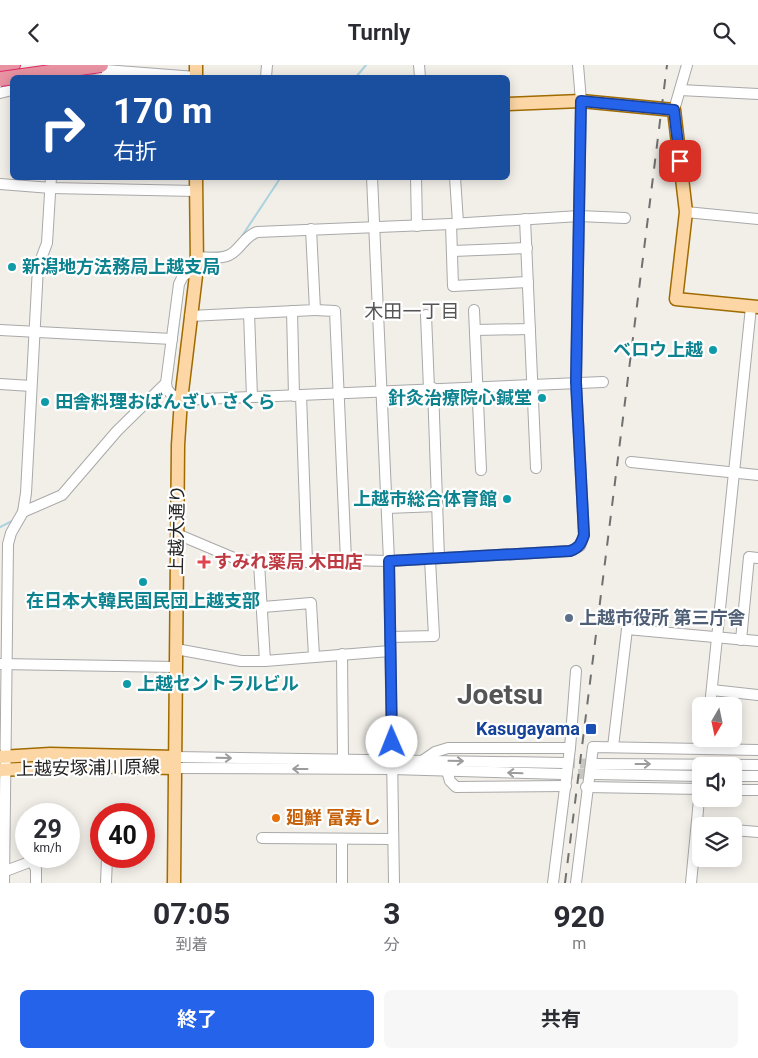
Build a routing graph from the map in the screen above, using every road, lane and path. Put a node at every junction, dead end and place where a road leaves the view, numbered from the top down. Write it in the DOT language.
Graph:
graph roads {
  1 [pos="13,65"];
  2 [pos="53,65"];
  3 [pos="101,65"];
  4 [pos="578,65"];
  5 [pos="688,65"];
  6 [pos="0,67"];
  7 [pos="29,75"];
  8 [pos="128,75"];
  9 [pos="680,90"];
  10 [pos="758,94"];
  11 [pos="581,101"];
  12 [pos="510,104"];
  13 [pos="674,110"];
  14 [pos="51,180"];
  15 [pos="196,180"];
  16 [pos="372,180"];
  17 [pos="416,180"];
  18 [pos="455,180"];
  19 [pos="0,184"];
  20 [pos="50,188"];
  21 [pos="196,191"];
  22 [pos="686,213"];
  23 [pos="579,216"];
  24 [pos="624,218"];
  25 [pos="525,219"];
  26 [pos="758,219"];
  27 [pos="455,224"];
  28 [pos="374,226"];
  29 [pos="417,226"];
  30 [pos="311,229"];
  31 [pos="527,248"];
  32 [pos="453,251"];
  33 [pos="196,262"];
  34 [pos="528,282"];
  35 [pos="754,307"];
  36 [pos="314,310"];
  37 [pos="474,310"];
  38 [pos="292,311"];
  39 [pos="249,313"];
  40 [pos="426,315"];
  41 [pos="190,316"];
  42 [pos="530,329"];
  43 [pos="0,330"];
  44 [pos="475,330"];
  45 [pos="34,332"];
  46 [pos="172,339"];
  47 [pos="576,382"];
  48 [pos="603,382"];
  49 [pos="166,383"];
  50 [pos="0,384"];
  51 [pos="533,384"];
  52 [pos="31,386"];
  53 [pos="477,387"];
  54 [pos="431,389"];
  55 [pos="383,391"];
  56 [pos="338,393"];
  57 [pos="297,395"];
  58 [pos="252,397"];
  59 [pos="180,400"];
  60 [pos="631,462"];
  61 [pos="536,468"];
  62 [pos="481,470"];
  63 [pos="734,473"];
  64 [pos="758,475"];
  65 [pos="438,505"];
  66 [pos="387,508"];
  67 [pos="23,512"];
  68 [pos="177,534"];
  69 [pos="758,558"];
  70 [pos="435,559"];
  71 [pos="346,560"];
  72 [pos="389,561"];
  73 [pos="307,562"];
  74 [pos="259,563"];
  75 [pos="263,607"];
  76 [pos="390,637"];
  77 [pos="717,637"];
  78 [pos="741,639"];
  79 [pos="758,641"];
  80 [pos="176,649"];
  81 [pos="390,651"];
  82 [pos="342,654"];
  83 [pos="314,656"];
  84 [pos="265,661"];
  85 [pos="4,664"];
  86 [pos="175,667"];
  87 [pos="576,671"];
  88 [pos="712,690"];
  89 [pos="758,695"];
  90 [pos="711,697"];
  91 [pos="692,744"];
  92 [pos="613,747"];
  93 [pos="732,747"];
  94 [pos="570,748"];
  95 [pos="758,750"];
  96 [pos="3,757"];
  97 [pos="343,760"];
  98 [pos="422,761"];
  99 [pos="175,762"];
  100 [pos="565,763"];
  101 [pos="392,765"];
  102 [pos="742,765"];
  103 [pos="758,765"];
  104 [pos="692,767"];
  105 [pos="3,770"];
  106 [pos="447,771"];
  107 [pos="563,774"];
  108 [pos="692,774"];
  109 [pos="742,776"];
  110 [pos="758,776"];
  111 [pos="566,786"];
  112 [pos="586,787"];
  113 [pos="692,789"];
  114 [pos="742,790"];
  115 [pos="758,790"];
  116 [pos="742,830"];
  117 [pos="758,832"];
  118 [pos="262,838"];
  119 [pos="342,839"];
  120 [pos="392,839"];
  121 [pos="694,867"];
  122 [pos="107,868"];
  123 [pos="3,872"];
  124 [pos="4,883"];
  125 [pos="36,883"];
  126 [pos="106,883"];
  127 [pos="174,883"];
  128 [pos="342,883"];
  129 [pos="394,883"];
  130 [pos="553,883"];
  131 [pos="576,883"];
  132 [pos="691,883"];
  1 -- 6 [label="highway"];
  2 -- 8 [label="street"];
  3 -- 7 [label="highway, bridge"];
  4 -- 11 [label="street"];
  5 -- 9 [label="street"];
  9 -- 10 [label="street"];
  9 -- 13 [label="street"];
  11 -- 12 [label="main road"];
  11 -- 13 [label="main road"];
  11 -- 23 [label="street"];
  13 -- 22 [label="main road"];
  14 -- 20 [label="street"];
  15 -- 21 [label="main road, 上越大通り"];
  16 -- 28 [label="street"];
  17 -- 29 [label="street"];
  18 -- 27 [label="street"];
  19 -- 20 [label="street"];
  20 -- 21 [label="street"];
  20 -- 45 [label="street"];
  21 -- 33 [label="main road, 上越大通り"];
  22 -- 26 [label="street"];
  22 -- 35 [label="main road"];
  23 -- 24 [label="street"];
  23 -- 25 [label="street"];
  23 -- 47 [label="street"];
  25 -- 27 [label="street"];
  25 -- 31 [label="street"];
  27 -- 29 [label="street"];
  27 -- 32 [label="street"];
  28 -- 29 [label="street"];
  28 -- 30 [label="street"];
  28 -- 55 [label="street"];
  30 -- 33 [label="street"];
  30 -- 36 [label="street"];
  31 -- 32 [label="street"];
  31 -- 34 [label="street"];
  32 -- 34 [label="street"];
  33 -- 41 [label="main road, 上越大通り"];
  33 -- 46 [label="street"];
  34 -- 42 [label="street"];
  35 -- 63 [label="street"];
  36 -- 38 [label="street"];
  36 -- 56 [label="street"];
  37 -- 44 [label="street"];
  38 -- 39 [label="street"];
  38 -- 57 [label="street"];
  39 -- 41 [label="street"];
  39 -- 58 [label="street"];
  40 -- 54 [label="street"];
  41 -- 59 [label="main road, 上越大通り"];
  42 -- 44 [label="street"];
  42 -- 51 [label="street"];
  43 -- 45 [label="street"];
  44 -- 53 [label="street"];
  45 -- 46 [label="street"];
  45 -- 52 [label="street"];
  46 -- 49 [label="street"];
  47 -- 48 [label="street"];
  47 -- 51 [label="street"];
  47 -- 70 [label="street"];
  49 -- 59 [label="street"];
  49 -- 67 [label="street"];
  50 -- 52 [label="street"];
  51 -- 53 [label="street"];
  51 -- 61 [label="street"];
  52 -- 67 [label="street"];
  53 -- 54 [label="street"];
  53 -- 62 [label="street"];
  54 -- 55 [label="street"];
  54 -- 65 [label="street"];
  55 -- 56 [label="street"];
  55 -- 66 [label="street"];
  56 -- 57 [label="street"];
  56 -- 71 [label="street"];
  57 -- 58 [label="street"];
  57 -- 73 [label="street"];
  58 -- 59 [label="street"];
  59 -- 68 [label="main road, 上越大通り"];
  60 -- 63 [label="street"];
  63 -- 64 [label="street"];
  63 -- 77 [label="street"];
  65 -- 66 [label="street"];
  65 -- 70 [label="street"];
  66 -- 72 [label="street"];
  67 -- 85 [label="street"];
  68 -- 74 [label="street"];
  68 -- 80 [label="main road, 上越大通り"];
  69 -- 78 [label="street"];
  70 -- 72 [label="street"];
  70 -- 76 [label="street"];
  71 -- 72 [label="street"];
  71 -- 73 [label="street"];
  72 -- 76 [label="street"];
  73 -- 74 [label="street"];
  74 -- 75 [label="street"];
  75 -- 83 [label="street"];
  75 -- 84 [label="street"];
  76 -- 81 [label="street"];
  77 -- 78 [label="street"];
  77 -- 88 [label="street"];
  77 -- 92 [label="street"];
  78 -- 79 [label="street"];
  80 -- 84 [label="street"];
  80 -- 86 [label="main road, 上越大通り"];
  81 -- 82 [label="street"];
  81 -- 101 [label="street"];
  82 -- 83 [label="street"];
  82 -- 97 [label="street"];
  83 -- 84 [label="street"];
  85 -- 86 [label="street"];
  85 -- 96 [label="street"];
  86 -- 99 [label="main road, 上越大通り"];
  87 -- 94 [label="street"];
  88 -- 89 [label="street"];
  88 -- 90 [label="street"];
  91 -- 92 [label="street"];
  92 -- 112 [label="street"];
  93 -- 95 [label="street"];
  94 -- 98 [label="street"];
  94 -- 111 [label="street"];
  96 -- 99 [label="main road, 上越安塚浦川原線"];
  96 -- 105 [label="street"];
  99 -- 97 [label="street, one-way"];
  97 -- 101 [label="street"];
  98 -- 100 [label="street, one-way"];
  98 -- 101 [label="street"];
  101 -- 99 [label="street, one-way"];
  99 -- 105 [label="main road, 上越安塚浦川原線"];
  99 -- 127 [label="main road, 上越大通り"];
  101 -- 106 [label="street"];
  101 -- 120 [label="street"];
  102 -- 103 [label="street, one-way"];
  108 -- 104 [label="street, one-way"];
  105 -- 123 [label="street"];
  107 -- 106 [label="street, one-way"];
  106 -- 111 [label="street"];
  109 -- 110 [label="street"];
  111 -- 130 [label="street"];
  112 -- 113 [label="street"];
  112 -- 131 [label="street"];
  114 -- 115 [label="street"];
  116 -- 117 [label="street"];
  118 -- 119 [label="street"];
  119 -- 120 [label="street"];
  119 -- 128 [label="street"];
  120 -- 129 [label="street"];
  121 -- 132 [label="street"];
  122 -- 126 [label="street"];
  123 -- 124 [label="street"];
  123 -- 125 [label="street"];
}
